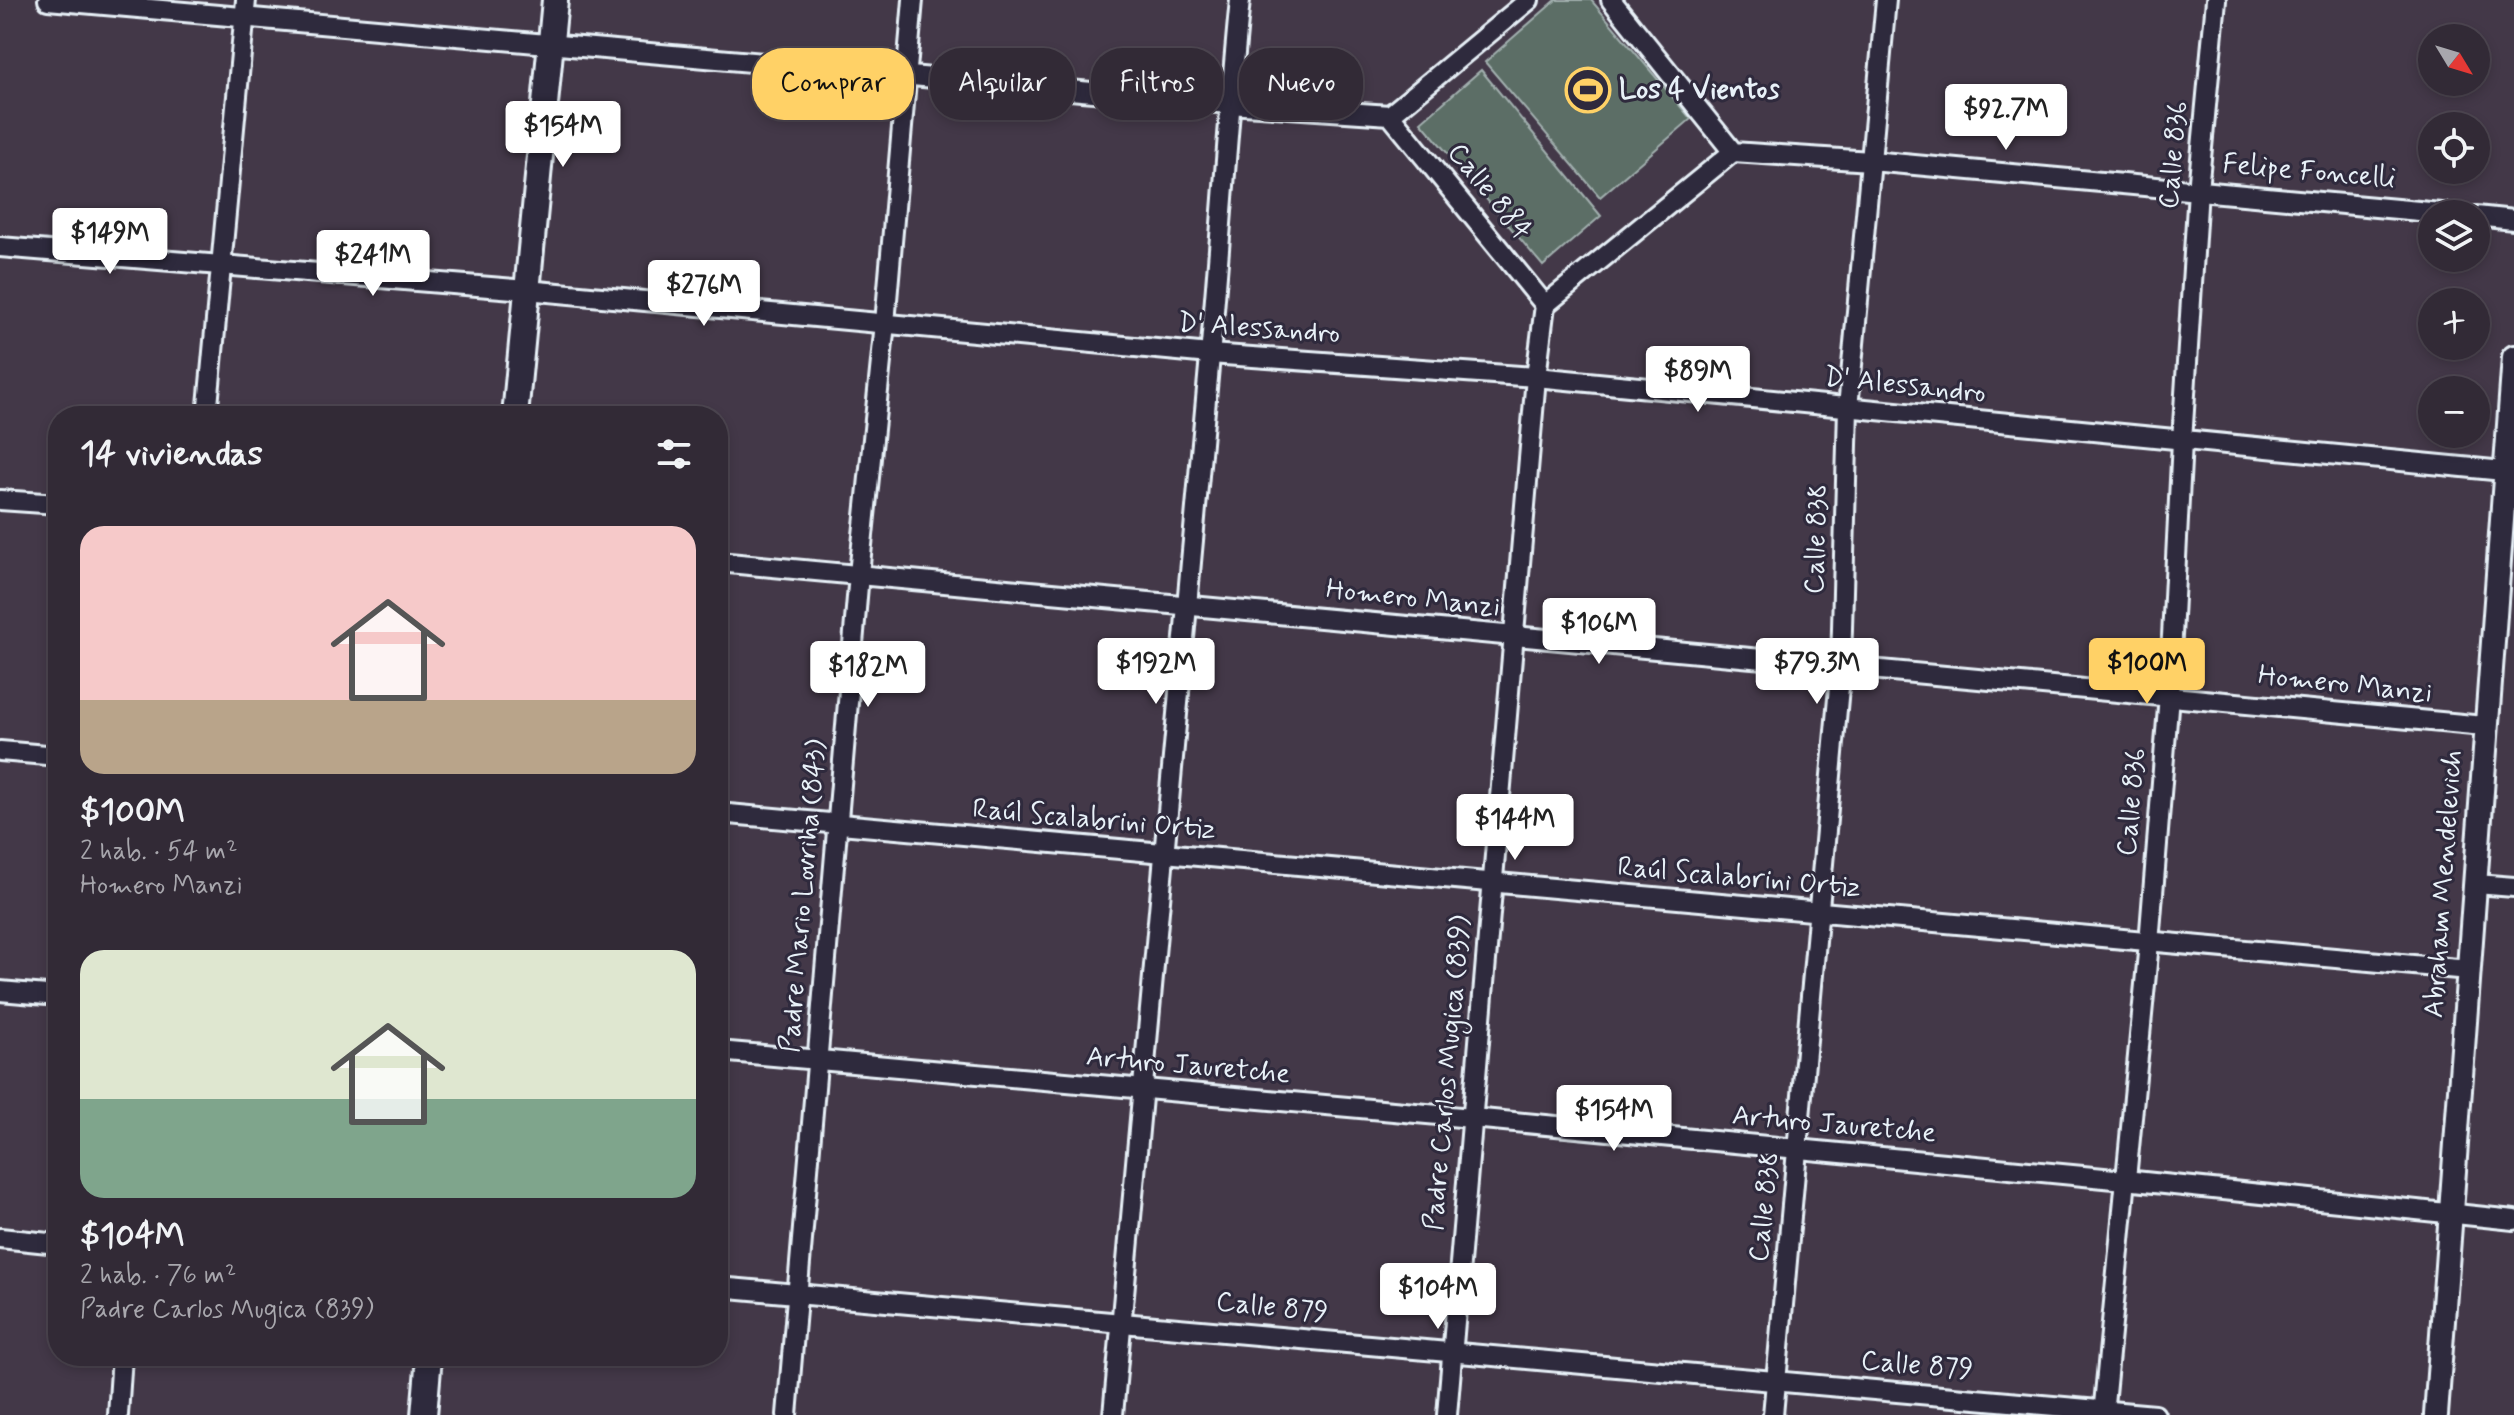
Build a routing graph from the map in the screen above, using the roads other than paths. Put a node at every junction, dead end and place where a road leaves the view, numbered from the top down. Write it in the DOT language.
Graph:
graph roads {
  1 [pos="48,0"];
  2 [pos="555,0"];
  3 [pos="913,0"];
  4 [pos="1240,0"];
  5 [pos="1529,0"];
  6 [pos="1611,0"];
  7 [pos="1886,0"];
  8 [pos="2216,0"];
  9 [pos="245,8"];
  10 [pos="552,42"];
  11 [pos="908,48"];
  12 [pos="752,60"];
  13 [pos="914,75"];
  14 [pos="1229,104"];
  15 [pos="1390,115"];
  16 [pos="902,120"];
  17 [pos="1733,152"];
  18 [pos="1871,161"];
  19 [pos="2198,190"];
  20 [pos="2418,211"];
  21 [pos="2490,217"];
  22 [pos="2514,220"];
  23 [pos="0,247"];
  24 [pos="222,264"];
  25 [pos="527,290"];
  26 [pos="1545,305"];
  27 [pos="885,323"];
  28 [pos="1210,354"];
  29 [pos="2514,357"];
  30 [pos="1536,377"];
  31 [pos="208,406"];
  32 [pos="516,406"];
  33 [pos="1848,408"];
  34 [pos="2182,441"];
  35 [pos="2509,472"];
  36 [pos="0,500"];
  37 [pos="48,503"];
  38 [pos="728,563"];
  39 [pos="859,574"];
  40 [pos="1185,604"];
  41 [pos="1514,637"];
  42 [pos="1841,665"];
  43 [pos="2169,695"];
  44 [pos="2484,726"];
  45 [pos="0,751"];
  46 [pos="48,755"];
  47 [pos="728,814"];
  48 [pos="838,825"];
  49 [pos="1165,854"];
  50 [pos="1492,883"];
  51 [pos="2476,884"];
  52 [pos="2514,887"];
  53 [pos="1820,913"];
  54 [pos="2149,943"];
  55 [pos="2469,970"];
  56 [pos="0,991"];
  57 [pos="48,995"];
  58 [pos="728,1052"];
  59 [pos="819,1060"];
  60 [pos="1141,1090"];
  61 [pos="1472,1118"];
  62 [pos="1799,1150"];
  63 [pos="2125,1180"];
  64 [pos="2452,1213"];
  65 [pos="2514,1220"];
  66 [pos="0,1238"];
  67 [pos="48,1243"];
  68 [pos="728,1288"];
  69 [pos="796,1293"];
  70 [pos="1121,1321"];
  71 [pos="1453,1353"];
  72 [pos="121,1366"];
  73 [pos="428,1366"];
  74 [pos="1776,1382"];
  75 [pos="2104,1412"];
  76 [pos="118,1415"];
  77 [pos="424,1415"];
  78 [pos="787,1415"];
  79 [pos="1113,1415"];
  80 [pos="1447,1415"];
  81 [pos="1773,1415"];
  82 [pos="2155,1415"];
  83 [pos="2436,1415"];
  1 -- 9 [label="street"];
  2 -- 10 [label="main road"];
  3 -- 11 [label="street, Padre Mario Lovriha (843)"];
  4 -- 14 [label="street"];
  5 -- 15 [label="street"];
  6 -- 17 [label="street"];
  7 -- 18 [label="street, Calle 838"];
  8 -- 19 [label="street, Calle 836"];
  9 -- 10 [label="street"];
  9 -- 24 [label="street"];
  10 -- 12 [label="street"];
  10 -- 25 [label="main road"];
  13 -- 14 [label="street"];
  14 -- 15 [label="street"];
  14 -- 28 [label="street"];
  15 -- 26 [label="street, Calle 884"];
  16 -- 27 [label="street, Padre Mario Lovriha (843)"];
  17 -- 18 [label="street, Felipe Foncelli"];
  17 -- 26 [label="street"];
  18 -- 19 [label="street, Felipe Foncelli"];
  18 -- 33 [label="street, Calle 838"];
  19 -- 20 [label="street, Felipe Foncelli"];
  19 -- 34 [label="street, Calle 836"];
  21 -- 22 [label="street"];
  23 -- 24 [label="street, D' Alessandro"];
  24 -- 25 [label="street, D' Alessandro"];
  24 -- 31 [label="street"];
  25 -- 27 [label="street, D' Alessandro"];
  25 -- 32 [label="main road"];
  26 -- 30 [label="street, Padre Carlos Mugica (839)"];
  27 -- 28 [label="street, D' Alessandro"];
  27 -- 39 [label="street, Padre Mario Lovriha (843)"];
  28 -- 30 [label="street, D' Alessandro"];
  28 -- 40 [label="street"];
  29 -- 35 [label="street, Abraham Mendelevich"];
  30 -- 33 [label="street, D' Alessandro"];
  30 -- 41 [label="street, Padre Carlos Mugica (839)"];
  33 -- 34 [label="street, D' Alessandro"];
  33 -- 42 [label="street, Calle 838"];
  34 -- 35 [label="street, D' Alessandro"];
  34 -- 43 [label="street, Calle 836"];
  35 -- 44 [label="street, Abraham Mendelevich"];
  36 -- 37 [label="street"];
  38 -- 39 [label="street, Homero Manzi"];
  39 -- 40 [label="street, Homero Manzi"];
  39 -- 48 [label="street, Padre Mario Lovriha (843)"];
  40 -- 41 [label="street, Homero Manzi"];
  40 -- 49 [label="street"];
  41 -- 42 [label="street, Homero Manzi"];
  41 -- 50 [label="street, Padre Carlos Mugica (839)"];
  42 -- 43 [label="street, Homero Manzi"];
  42 -- 53 [label="street, Calle 838"];
  43 -- 44 [label="street, Homero Manzi"];
  43 -- 54 [label="street, Calle 836"];
  44 -- 51 [label="street, Abraham Mendelevich"];
  45 -- 46 [label="street"];
  47 -- 48 [label="street, Raúl Scalabrini Ortiz"];
  48 -- 49 [label="street, Raúl Scalabrini Ortiz"];
  48 -- 59 [label="street, Padre Mario Lovriha (843)"];
  49 -- 50 [label="street, Raúl Scalabrini Ortiz"];
  49 -- 60 [label="street"];
  50 -- 53 [label="street, Raúl Scalabrini Ortiz"];
  50 -- 61 [label="street, Padre Carlos Mugica (839)"];
  51 -- 52 [label="street"];
  51 -- 55 [label="street, Abraham Mendelevich"];
  53 -- 54 [label="street, Raúl Scalabrini Ortiz"];
  53 -- 62 [label="street, Calle 838"];
  54 -- 55 [label="street, Raúl Scalabrini Ortiz"];
  54 -- 63 [label="street, Calle 836"];
  55 -- 64 [label="street, Abraham Mendelevich"];
  56 -- 57 [label="street"];
  58 -- 59 [label="street, Arturo Jauretche"];
  59 -- 60 [label="street, Arturo Jauretche"];
  59 -- 69 [label="street, Padre Mario Lovriha (843)"];
  60 -- 61 [label="street, Arturo Jauretche"];
  60 -- 70 [label="street"];
  61 -- 62 [label="street, Arturo Jauretche"];
  61 -- 71 [label="street, Padre Carlos Mugica (839)"];
  62 -- 63 [label="street, Arturo Jauretche"];
  62 -- 74 [label="street, Calle 838"];
  63 -- 64 [label="street, Arturo Jauretche"];
  63 -- 75 [label="street, Calle 836"];
  64 -- 65 [label="street, Arturo Jauretche"];
  64 -- 83 [label="street, Abraham Mendelevich"];
  66 -- 67 [label="street"];
  68 -- 69 [label="street, Calle 879"];
  69 -- 70 [label="street, Calle 879"];
  69 -- 78 [label="street, Padre Mario Lovriha (843)"];
  70 -- 71 [label="street, Calle 879"];
  70 -- 79 [label="street"];
  71 -- 74 [label="street, Calle 879"];
  71 -- 80 [label="street, Padre Carlos Mugica (839)"];
  72 -- 76 [label="street"];
  73 -- 77 [label="main road"];
  74 -- 75 [label="street, Calle 879"];
  74 -- 81 [label="street, Calle 838"];
  75 -- 82 [label="street, Calle 879"];
}
